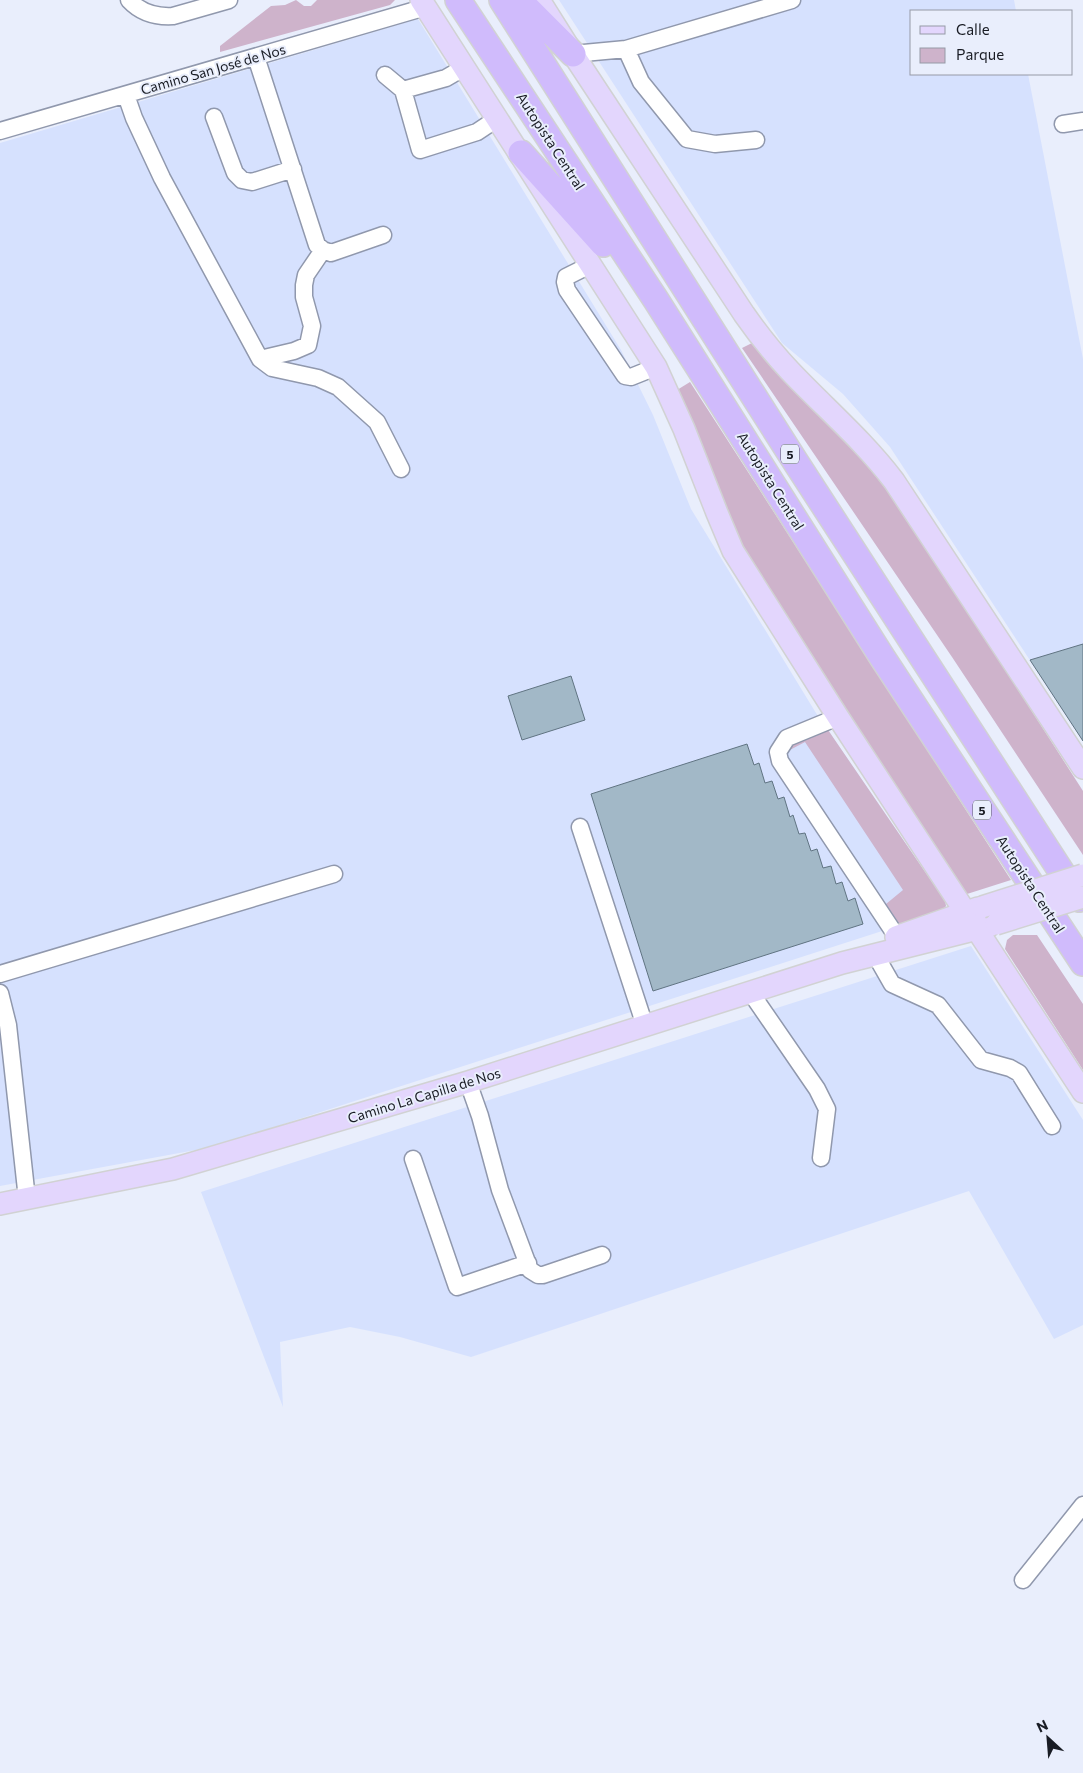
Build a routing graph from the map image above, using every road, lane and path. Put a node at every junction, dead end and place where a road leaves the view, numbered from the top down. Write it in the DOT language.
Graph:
graph roads {
  1 [pos="130,0"];
  2 [pos="229,0"];
  3 [pos="458,0"];
  4 [pos="502,0"];
  5 [pos="519,0"];
  6 [pos="539,0"];
  7 [pos="792,0"];
  8 [pos="424,4"];
  9 [pos="626,49"];
  10 [pos="573,54"];
  11 [pos="256,57"];
  12 [pos="465,68"];
  13 [pos="385,75"];
  14 [pos="403,90"];
  15 [pos="126,94"];
  16 [pos="214,117"];
  17 [pos="498,118"];
  18 [pos="1083,121"];
  19 [pos="1063,124"];
  20 [pos="0,132"];
  21 [pos="756,140"];
  22 [pos="521,153"];
  23 [pos="293,169"];
  24 [pos="383,235"];
  25 [pos="323,250"];
  26 [pos="590,265"];
  27 [pos="656,300"];
  28 [pos="260,359"];
  29 [pos="656,367"];
  30 [pos="401,469"];
  31 [pos="838,717"];
  32 [pos="1083,768"];
  33 [pos="580,827"];
  34 [pos="334,874"];
  35 [pos="1083,875"];
  36 [pos="1083,897"];
  37 [pos="1083,905"];
  38 [pos="980,918"];
  39 [pos="897,937"];
  40 [pos="876,956"];
  41 [pos="842,963"];
  42 [pos="1083,963"];
  43 [pos="0,974"];
  44 [pos="751,992"];
  45 [pos="0,993"];
  46 [pos="645,1026"];
  47 [pos="468,1082"];
  48 [pos="1083,1092"];
  49 [pos="1052,1126"];
  50 [pos="821,1158"];
  51 [pos="414,1159"];
  52 [pos="27,1199"];
  53 [pos="0,1204"];
  54 [pos="602,1255"];
  55 [pos="528,1264"];
  56 [pos="1083,1505"];
  57 [pos="1023,1580"];
  1 -- 2 [label="street"];
  3 -- 27 [label="highway, Autopista Central / 5"];
  4 -- 37 [label="highway, 5"];
  5 -- 10 [label="highway"];
  6 -- 10 [label="main road"];
  7 -- 9 [label="street"];
  8 -- 11 [label="street, Camino San José de Nos"];
  8 -- 12 [label="main road"];
  9 -- 10 [label="street"];
  9 -- 21 [label="street"];
  10 -- 32 [label="main road"];
  11 -- 15 [label="street, Camino San José de Nos"];
  11 -- 23 [label="street"];
  12 -- 14 [label="street"];
  12 -- 17 [label="main road"];
  13 -- 14 [label="street"];
  14 -- 17 [label="street"];
  15 -- 20 [label="street, Camino San José de Nos"];
  15 -- 28 [label="street"];
  16 -- 23 [label="street"];
  17 -- 22 [label="main road"];
  18 -- 19 [label="street"];
  22 -- 26 [label="main road"];
  22 -- 27 [label="highway"];
  23 -- 25 [label="street"];
  24 -- 25 [label="street"];
  25 -- 28 [label="street"];
  26 -- 29 [label="main road"];
  26 -- 29 [label="street"];
  27 -- 42 [label="highway, Autopista Central / 5"];
  28 -- 30 [label="street"];
  29 -- 31 [label="main road"];
  31 -- 38 [label="main road"];
  31 -- 39 [label="street"];
  33 -- 46 [label="street"];
  34 -- 43 [label="street"];
  35 -- 38 [label="main road, bridge"];
  36 -- 38 [label="main road, bridge"];
  38 -- 39 [label="main road, Camino La Capilla de Nos"];
  38 -- 40 [label="main road, Camino La Capilla de Nos"];
  38 -- 48 [label="main road"];
  39 -- 41 [label="main road, Camino La Capilla de Nos"];
  40 -- 41 [label="main road, Camino La Capilla de Nos"];
  40 -- 49 [label="street"];
  41 -- 44 [label="main road, Camino La Capilla de Nos"];
  44 -- 46 [label="main road, Camino La Capilla de Nos"];
  44 -- 50 [label="street"];
  45 -- 52 [label="street"];
  46 -- 47 [label="main road, Camino La Capilla de Nos"];
  47 -- 52 [label="main road, Camino La Capilla de Nos"];
  47 -- 55 [label="street"];
  51 -- 55 [label="street"];
  52 -- 53 [label="main road, Camino La Capilla de Nos"];
  54 -- 55 [label="street"];
  56 -- 57 [label="street"];
}
